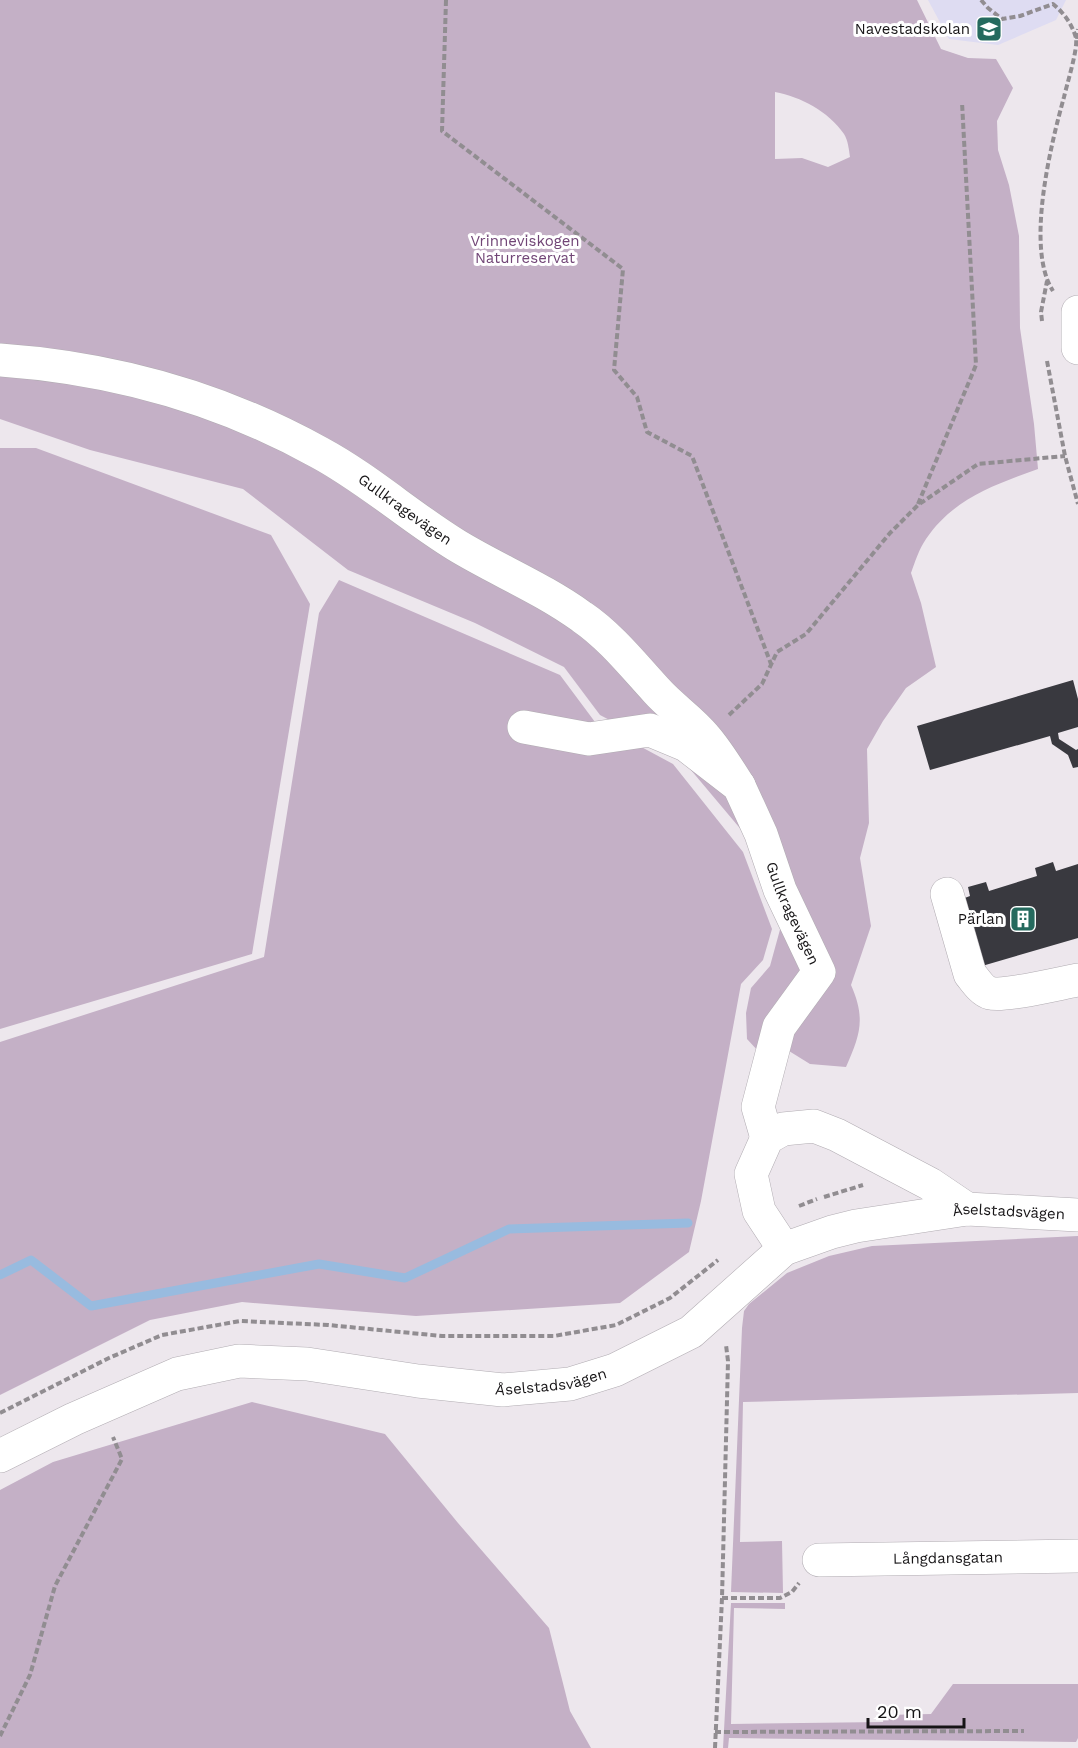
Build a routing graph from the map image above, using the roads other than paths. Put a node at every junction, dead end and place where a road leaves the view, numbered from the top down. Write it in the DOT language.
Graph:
graph roads {
  1 [pos="1078,312"];
  2 [pos="1078,331"];
  3 [pos="1078,348"];
  4 [pos="0,360"];
  5 [pos="524,727"];
  6 [pos="739,786"];
  7 [pos="947,894"];
  8 [pos="1078,980"];
  9 [pos="767,1138"];
  10 [pos="967,1209"];
  11 [pos="1078,1215"];
  12 [pos="784,1249"];
  13 [pos="0,1456"];
  14 [pos="1078,1556"];
  15 [pos="819,1560"];
  1 -- 2 [label="street"];
  2 -- 3 [label="street"];
  4 -- 6 [label="street, Gullkragevägen"];
  5 -- 6 [label="street, Gullkragevägen"];
  6 -- 9 [label="street, Gullkragevägen"];
  7 -- 8 [label="street"];
  9 -- 10 [label="street"];
  9 -- 12 [label="street"];
  10 -- 11 [label="street, Åselstadsvägen"];
  10 -- 12 [label="street, Åselstadsvägen"];
  12 -- 13 [label="street, Åselstadsvägen"];
  14 -- 15 [label="street, Långdansgatan"];
}
